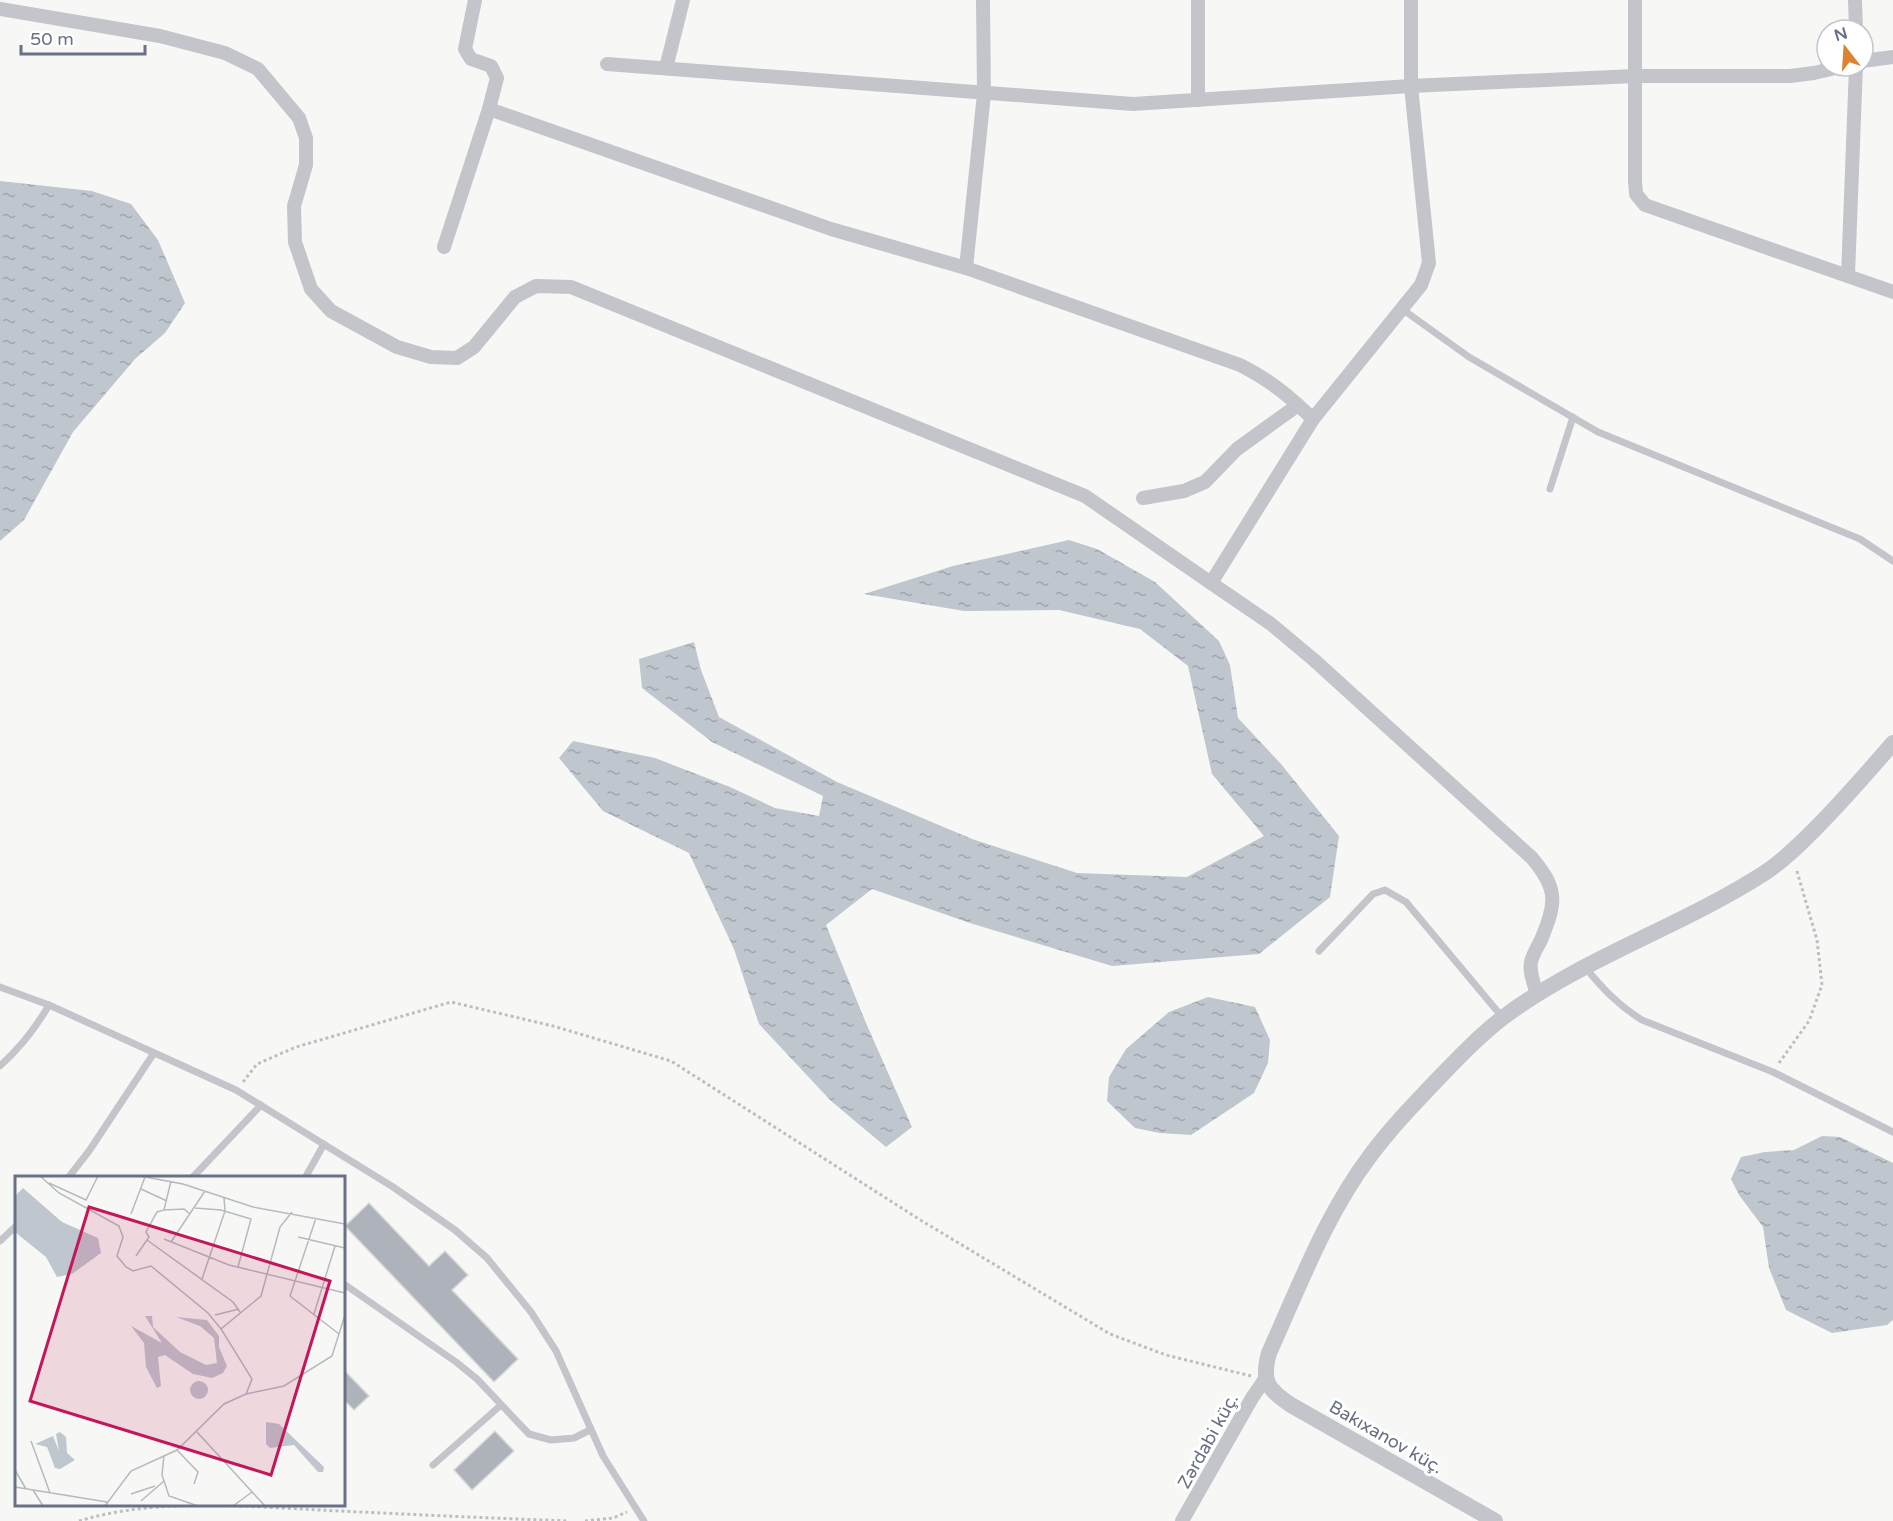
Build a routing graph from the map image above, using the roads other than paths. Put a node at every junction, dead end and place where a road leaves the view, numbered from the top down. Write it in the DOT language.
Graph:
graph roads {
  1 [pos="475,0"];
  2 [pos="683,0"];
  3 [pos="983,0"];
  4 [pos="1198,0"];
  5 [pos="1411,0"];
  6 [pos="1635,0"];
  7 [pos="1855,0"];
  8 [pos="0,9"];
  9 [pos="1856,18"];
  10 [pos="1893,57"];
  11 [pos="1875,59"];
  12 [pos="608,64"];
  13 [pos="666,68"];
  14 [pos="1815,71"];
  15 [pos="1635,76"];
  16 [pos="1856,78"];
  17 [pos="1411,87"];
  18 [pos="984,94"];
  19 [pos="1198,100"];
  20 [pos="489,109"];
  21 [pos="444,247"];
  22 [pos="966,268"];
  23 [pos="1848,275"];
  24 [pos="1893,292"];
  25 [pos="1402,309"];
  26 [pos="1298,405"];
  27 [pos="1573,417"];
  28 [pos="1314,419"];
  29 [pos="1550,489"];
  30 [pos="1143,498"];
  31 [pos="1893,561"];
  32 [pos="1211,584"];
  33 [pos="1893,743"];
  34 [pos="1319,951"];
  35 [pos="1585,967"];
  36 [pos="0,987"];
  37 [pos="1537,994"];
  38 [pos="50,1005"];
  39 [pos="1503,1018"];
  40 [pos="154,1053"];
  41 [pos="0,1066"];
  42 [pos="261,1105"];
  43 [pos="1893,1132"];
  44 [pos="324,1144"];
  45 [pos="69,1176"];
  46 [pos="194,1176"];
  47 [pos="306,1176"];
  48 [pos="15,1227"];
  49 [pos="0,1241"];
  50 [pos="345,1285"];
  51 [pos="1265,1379"];
  52 [pos="501,1405"];
  53 [pos="590,1430"];
  54 [pos="433,1464"];
  55 [pos="644,1521"];
  56 [pos="1182,1521"];
  57 [pos="1495,1521"];
  1 -- 20 [label="street"];
  2 -- 13 [label="street"];
  3 -- 18 [label="street"];
  4 -- 19 [label="street"];
  5 -- 17 [label="street"];
  6 -- 15 [label="street"];
  7 -- 9 [label="street"];
  8 -- 32 [label="street"];
  10 -- 11 [label="street"];
  12 -- 13 [label="street"];
  13 -- 18 [label="street"];
  14 -- 15 [label="street"];
  15 -- 17 [label="street"];
  15 -- 23 [label="street"];
  16 -- 23 [label="street"];
  17 -- 19 [label="street"];
  17 -- 25 [label="street"];
  18 -- 19 [label="street"];
  18 -- 22 [label="street"];
  20 -- 21 [label="street"];
  20 -- 22 [label="street"];
  22 -- 26 [label="street"];
  23 -- 24 [label="street"];
  25 -- 27 [label="lane"];
  25 -- 28 [label="street"];
  26 -- 28 [label="street"];
  26 -- 30 [label="street"];
  27 -- 29 [label="lane"];
  27 -- 31 [label="lane"];
  28 -- 32 [label="street"];
  32 -- 37 [label="street"];
  33 -- 35 [label="street"];
  34 -- 39 [label="lane"];
  35 -- 37 [label="street"];
  35 -- 43 [label="lane"];
  36 -- 38 [label="lane"];
  37 -- 39 [label="street"];
  38 -- 40 [label="lane"];
  38 -- 41 [label="lane"];
  39 -- 51 [label="street"];
  40 -- 42 [label="lane"];
  40 -- 45 [label="lane"];
  42 -- 44 [label="lane"];
  42 -- 46 [label="lane"];
  44 -- 47 [label="lane"];
  44 -- 53 [label="lane"];
  48 -- 49 [label="lane"];
  50 -- 52 [label="lane"];
  51 -- 56 [label="street, Zərdabi küç."];
  51 -- 57 [label="street, Bakıxanov küç."];
  52 -- 53 [label="lane"];
  52 -- 54 [label="lane"];
  53 -- 55 [label="lane"];
}
